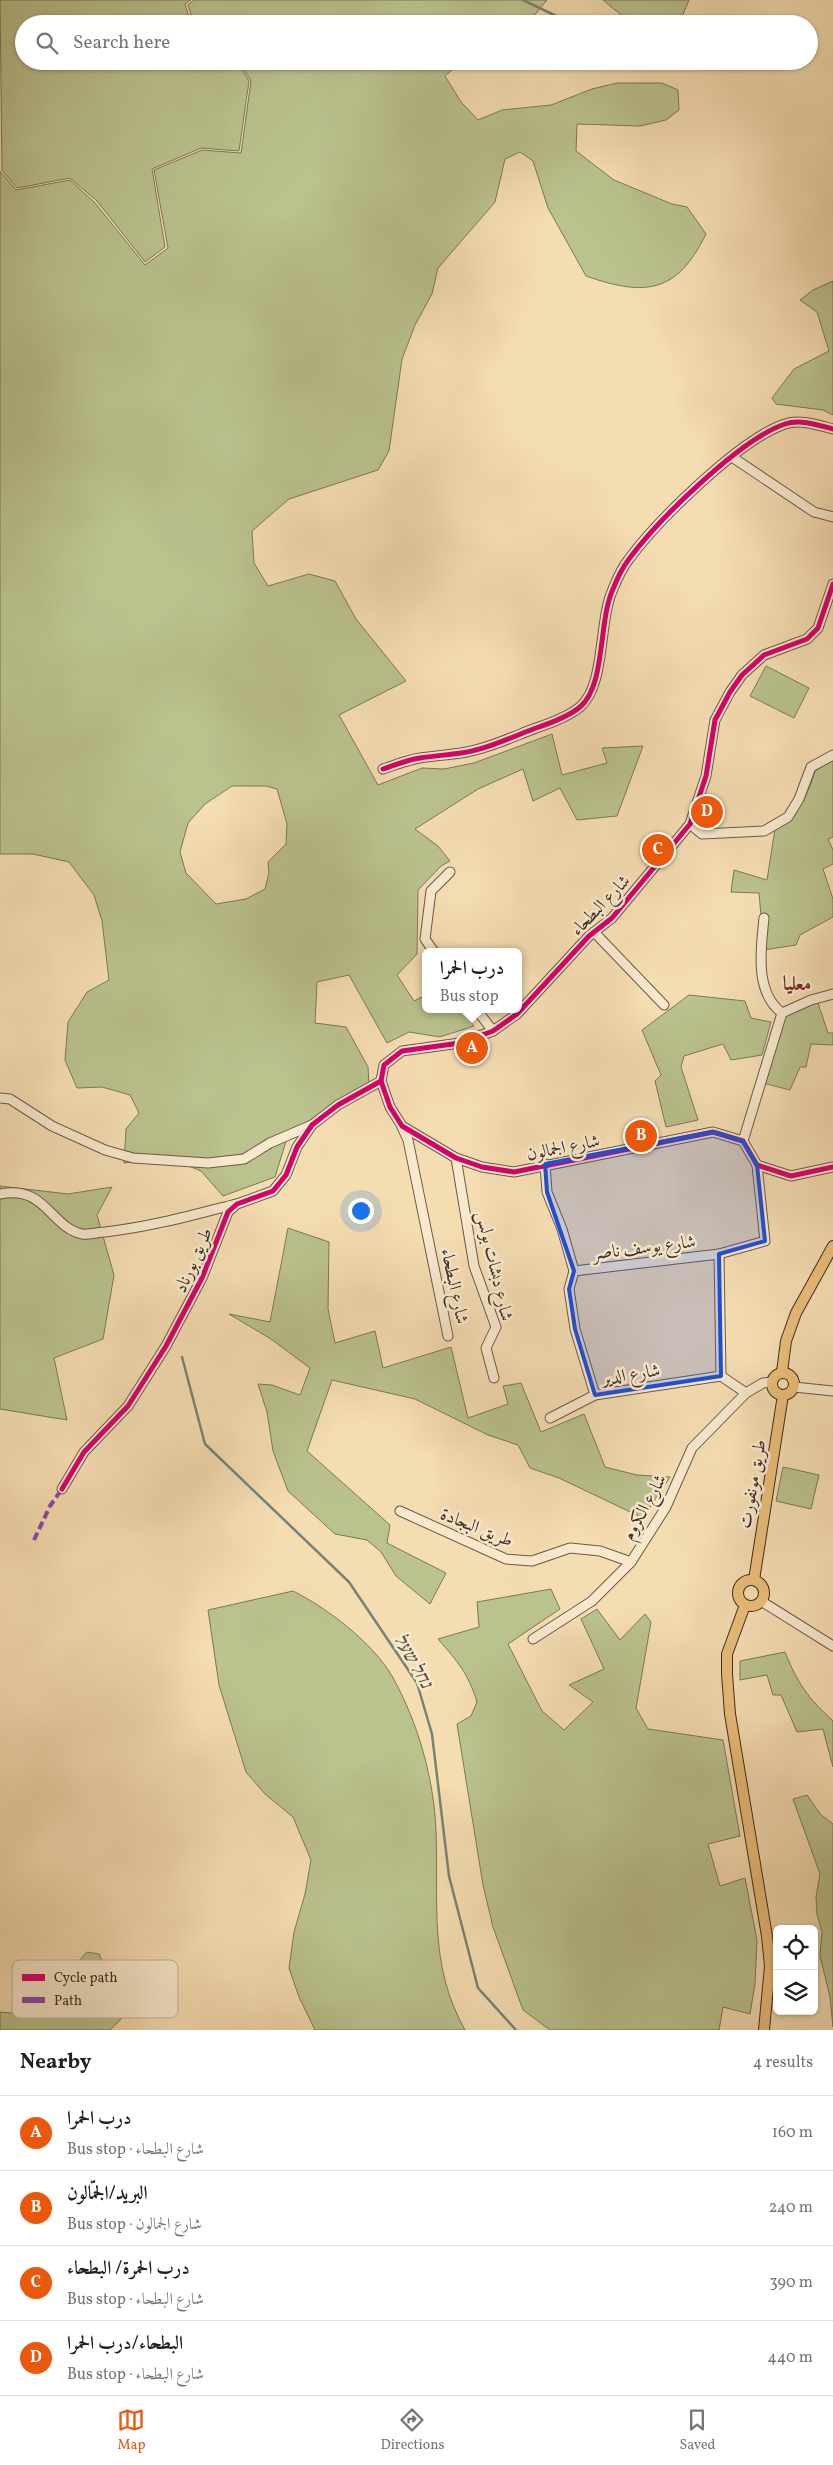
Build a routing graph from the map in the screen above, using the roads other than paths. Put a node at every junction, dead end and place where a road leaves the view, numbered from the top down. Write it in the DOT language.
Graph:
graph roads {
  1 [pos="833,429"];
  2 [pos="732,457"];
  3 [pos="833,517"];
  4 [pos="833,584"];
  5 [pos="833,755"];
  6 [pos="384,769"];
  7 [pos="690,824"];
  8 [pos="450,872"];
  9 [pos="764,918"];
  10 [pos="594,932"];
  11 [pos="431,948"];
  12 [pos="833,994"];
  13 [pos="664,1005"];
  14 [pos="522,1009"];
  15 [pos="479,1013"];
  16 [pos="518,1013"];
  17 [pos="782,1013"];
  18 [pos="493,1031"];
  19 [pos="381,1081"];
  20 [pos="0,1098"];
  21 [pos="312,1125"];
  22 [pos="402,1126"];
  23 [pos="743,1141"];
  24 [pos="456,1158"];
  25 [pos="545,1164"];
  26 [pos="757,1165"];
  27 [pos="833,1167"];
  28 [pos="0,1194"];
  29 [pos="236,1204"];
  30 [pos="833,1246"];
  31 [pos="719,1254"];
  32 [pos="574,1271"];
  33 [pos="448,1336"];
  34 [pos="782,1372"];
  35 [pos="721,1376"];
  36 [pos="494,1378"];
  37 [pos="772,1382"];
  38 [pos="794,1387"];
  39 [pos="833,1391"];
  40 [pos="746,1393"];
  41 [pos="596,1395"];
  42 [pos="783,1395"];
  43 [pos="550,1418"];
  44 [pos="62,1489"];
  45 [pos="400,1511"];
  46 [pos="631,1562"];
  47 [pos="754,1580"];
  48 [pos="761,1601"];
  49 [pos="745,1605"];
  50 [pos="533,1639"];
  51 [pos="833,1646"];
  52 [pos="764,2030"];
  1 -- 2 [label="street"];
  2 -- 3 [label="street"];
  2 -- 6 [label="street"];
  4 -- 7 [label="street, شارع البطحاء"];
  5 -- 7 [label="street"];
  7 -- 10 [label="street, شارع البطحاء"];
  8 -- 11 [label="street"];
  9 -- 17 [label="street"];
  10 -- 13 [label="street"];
  10 -- 14 [label="street, شارع البطحاء"];
  12 -- 17 [label="street"];
  15 -- 18 [label="street"];
  16 -- 18 [label="street, شارع البطحاء"];
  17 -- 23 [label="street"];
  18 -- 19 [label="street, شارع البطحاء"];
  19 -- 21 [label="street"];
  19 -- 22 [label="street, شارع الجمالون"];
  20 -- 21 [label="street"];
  21 -- 29 [label="street"];
  22 -- 24 [label="street, شارع الجمالون"];
  22 -- 33 [label="street, شارع البطحاء"];
  23 -- 25 [label="street, شارع الجمالون"];
  23 -- 26 [label="street"];
  24 -- 25 [label="street, شارع الجمالون"];
  24 -- 36 [label="street, شارع دبشات بولس"];
  25 -- 32 [label="street, شارع يوسف ناصر"];
  26 -- 27 [label="street"];
  26 -- 31 [label="street, شارع يوسف ناصر"];
  28 -- 29 [label="street"];
  29 -- 44 [label="street, طريق بورناد"];
  30 -- 34 [label="main road"];
  31 -- 32 [label="street, شارع يوسف ناصر"];
  31 -- 35 [label="street"];
  32 -- 41 [label="street, شارع يوسف ناصر"];
  34 -- 37 [label="main road"];
  34 -- 38 [label="main road"];
  35 -- 40 [label="street"];
  35 -- 41 [label="street, شارع الدير"];
  37 -- 40 [label="street, شارع الكروم"];
  37 -- 42 [label="main road"];
  38 -- 39 [label="street"];
  38 -- 42 [label="main road"];
  40 -- 46 [label="street, شارع الكروم"];
  41 -- 43 [label="street, شارع الدير"];
  42 -- 47 [label="main road, طريق مونفورت"];
  45 -- 46 [label="street, طريق البجادة"];
  46 -- 50 [label="street, شارع الكروم"];
  47 -- 48 [label="main road"];
  47 -- 49 [label="main road"];
  48 -- 49 [label="main road"];
  48 -- 51 [label="street"];
  49 -- 52 [label="main road"];
}
